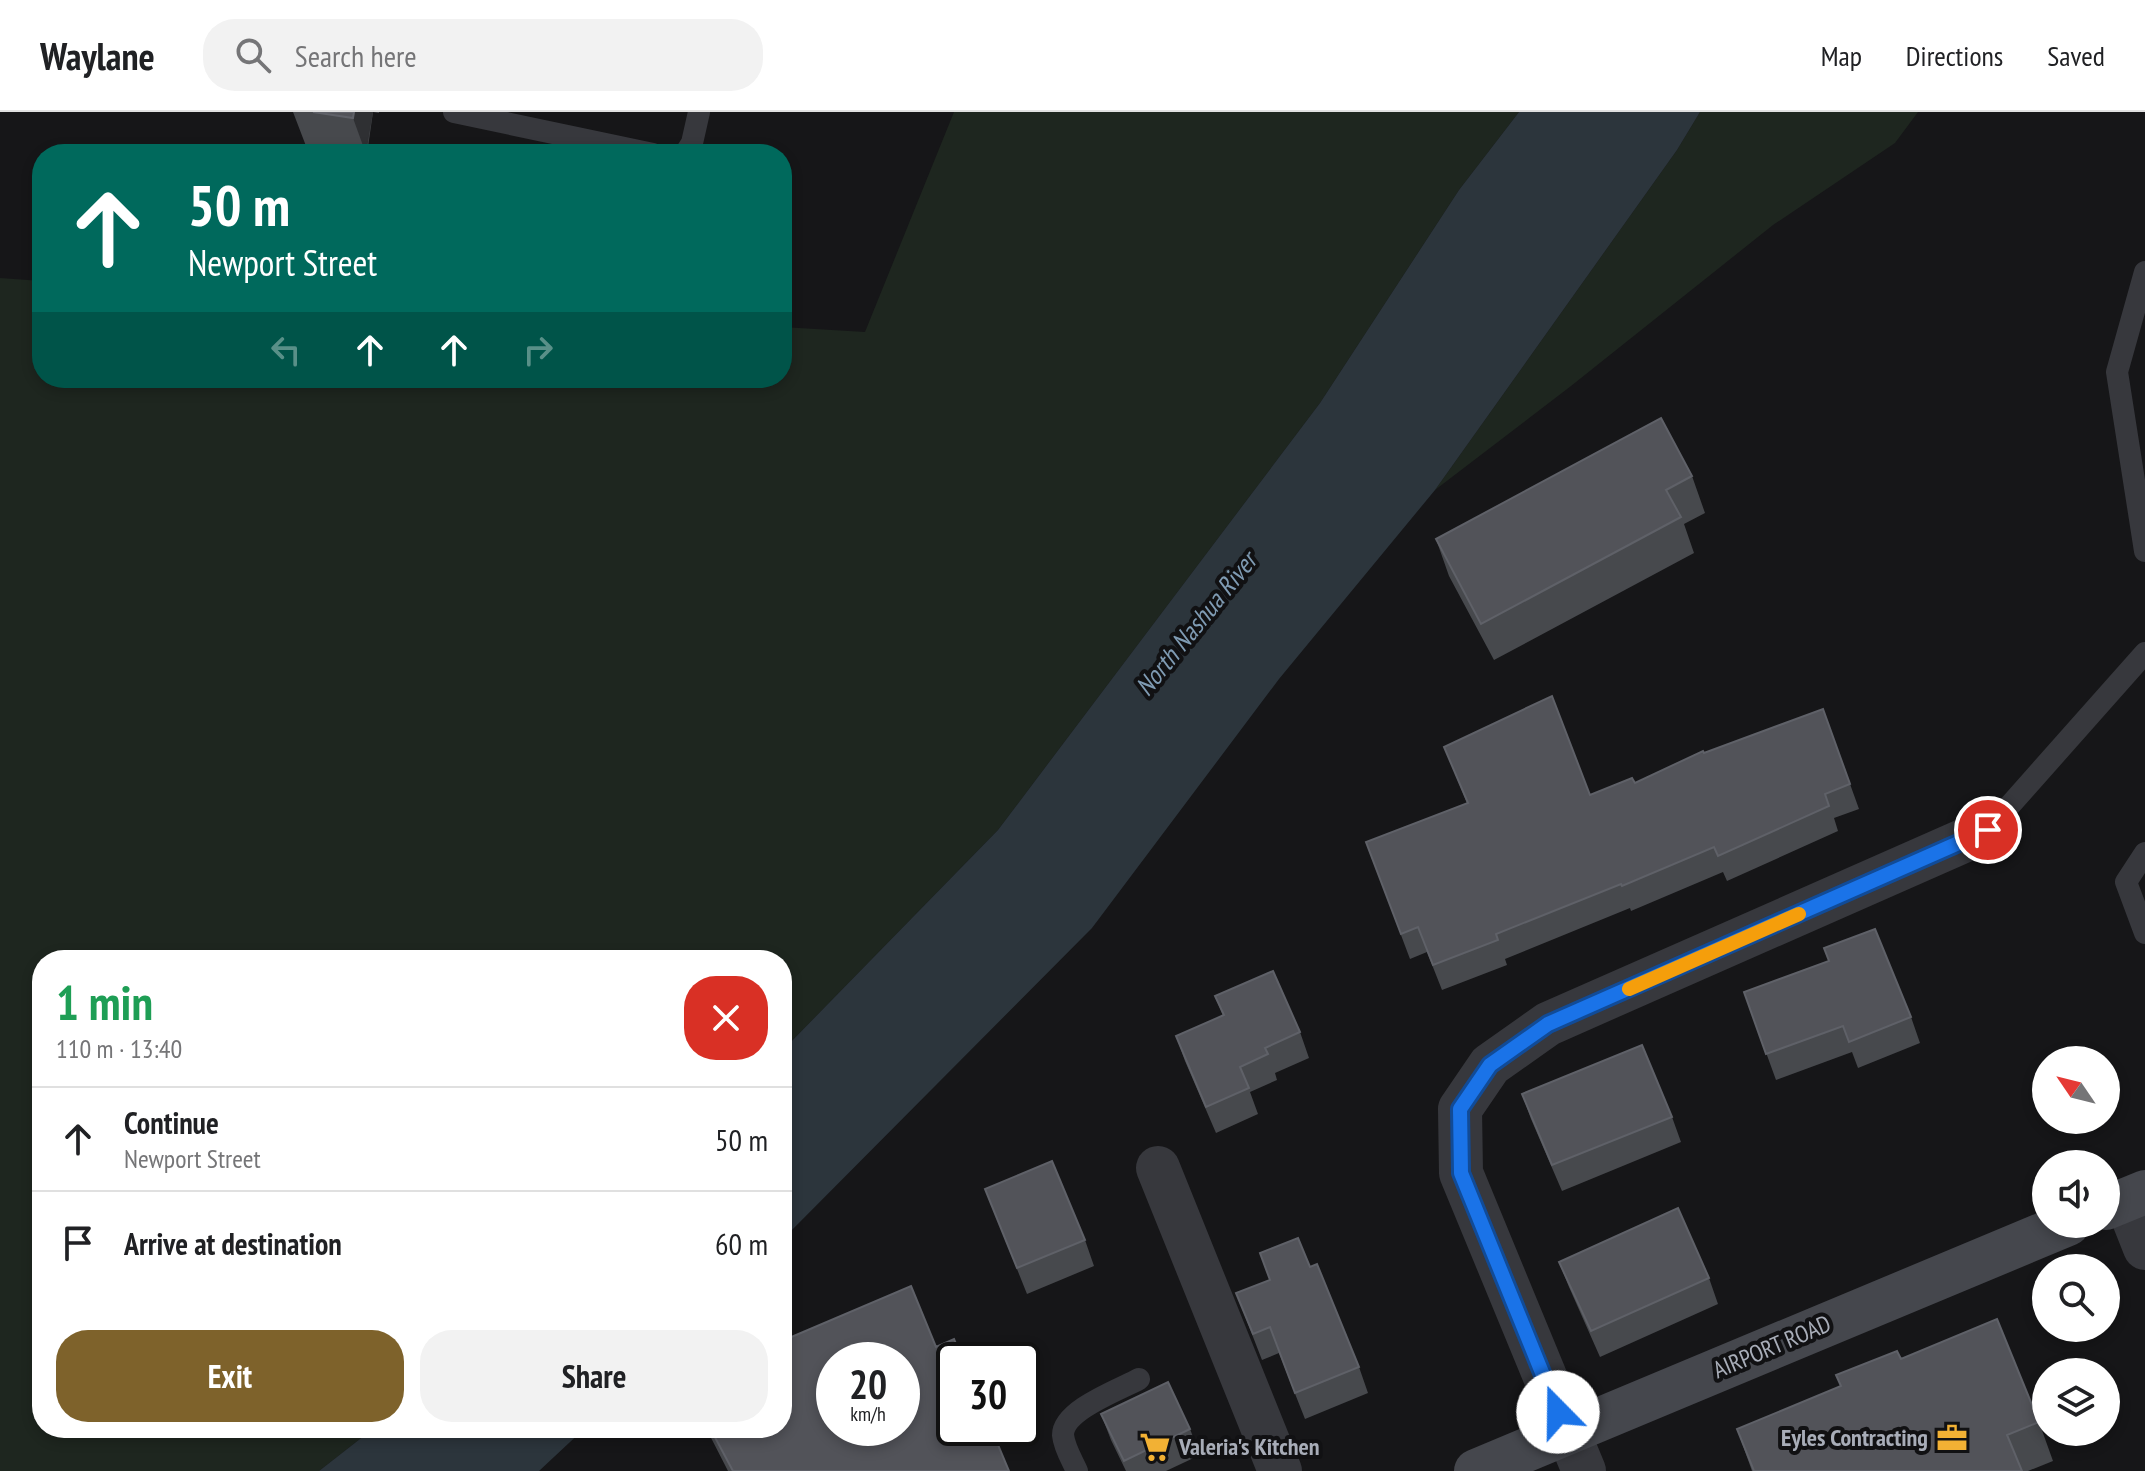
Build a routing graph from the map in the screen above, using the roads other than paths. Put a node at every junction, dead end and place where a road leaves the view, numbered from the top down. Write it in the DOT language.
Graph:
graph roads {
  1 [pos="454,112"];
  2 [pos="699,112"];
  3 [pos="488,116"];
  4 [pos="610,144"];
  5 [pos="691,144"];
  6 [pos="2145,272"];
  7 [pos="2145,551"];
  8 [pos="2145,653"];
  9 [pos="1988,830"];
  10 [pos="2145,853"];
  11 [pos="2145,933"];
  12 [pos="1158,1168"];
  13 [pos="2126,1200"];
  14 [pos="2038,1238"];
  15 [pos="2145,1248"];
  16 [pos="1139,1379"];
  17 [pos="1575,1452"];
  18 [pos="1077,1471"];
  19 [pos="1280,1471"];
  20 [pos="1476,1471"];
  1 -- 3 [label="lane"];
  2 -- 5 [label="lane"];
  3 -- 4 [label="lane"];
  6 -- 7 [label="lane"];
  8 -- 9 [label="lane"];
  9 -- 17 [label="street"];
  10 -- 11 [label="lane"];
  12 -- 19 [label="street"];
  13 -- 15 [label="street"];
  14 -- 17 [label="main road, AIRPORT ROAD"];
  16 -- 18 [label="lane"];
  17 -- 20 [label="main road, AIRPORT ROAD"];
}
